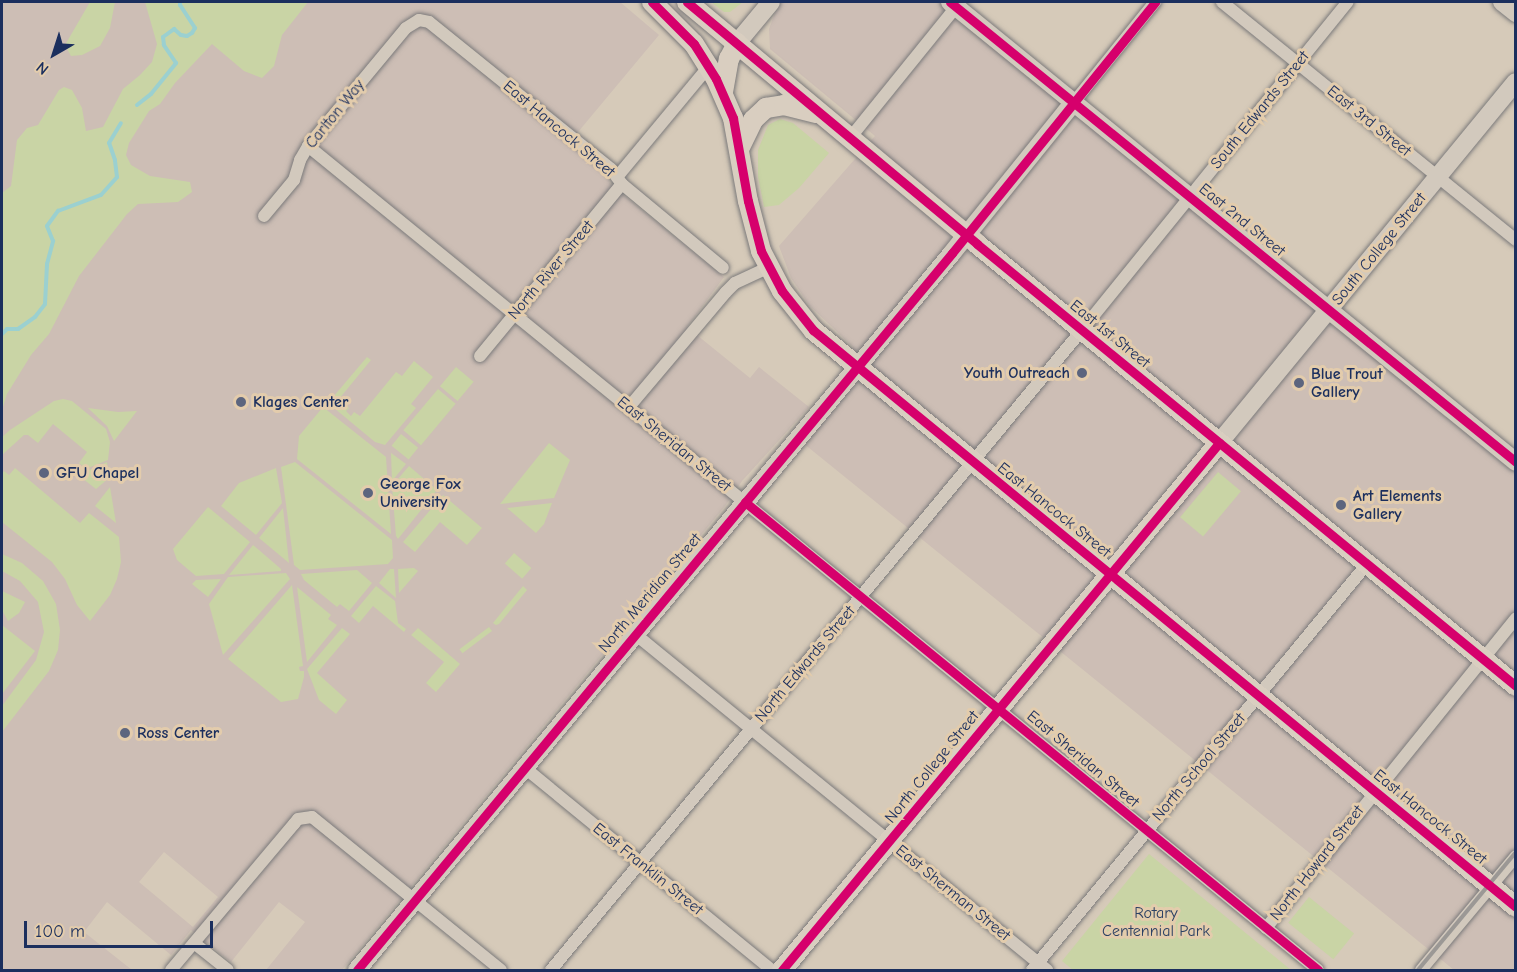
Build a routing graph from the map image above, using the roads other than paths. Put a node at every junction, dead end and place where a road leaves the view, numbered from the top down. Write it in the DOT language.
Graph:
graph roads {
  1 [pos="687,2"];
  2 [pos="771,2"];
  3 [pos="1155,2"];
  4 [pos="1222,2"];
  5 [pos="1348,2"];
  6 [pos="1502,2"];
  7 [pos="956,3"];
  8 [pos="655,4"];
  9 [pos="1515,13"];
  10 [pos="419,20"];
  11 [pos="737,43"];
  12 [pos="1298,63"];
  13 [pos="709,66"];
  14 [pos="1515,82"];
  15 [pos="723,92"];
  16 [pos="1074,102"];
  17 [pos="821,115"];
  18 [pos="849,138"];
  19 [pos="308,146"];
  20 [pos="740,147"];
  21 [pos="1438,176"];
  22 [pos="619,180"];
  23 [pos="1190,197"];
  24 [pos="264,216"];
  25 [pos="966,235"];
  26 [pos="1515,240"];
  27 [pos="769,267"];
  28 [pos="723,268"];
  29 [pos="1330,310"];
  30 [pos="514,314"];
  31 [pos="1082,330"];
  32 [pos="480,356"];
  33 [pos="857,368"];
  34 [pos="629,407"];
  35 [pos="1220,443"];
  36 [pos="1515,462"];
  37 [pos="972,463"];
  38 [pos="745,502"];
  39 [pos="1367,564"];
  40 [pos="1111,576"];
  41 [pos="861,597"];
  42 [pos="1515,618"];
  43 [pos="635,634"];
  44 [pos="1482,659"];
  45 [pos="1515,686"];
  46 [pos="1258,696"];
  47 [pos="999,709"];
  48 [pos="752,729"];
  49 [pos="525,768"];
  50 [pos="1374,791"];
  51 [pos="1147,831"];
  52 [pos="890,842"];
  53 [pos="1515,856"];
  54 [pos="640,863"];
  55 [pos="1490,886"];
  56 [pos="416,900"];
  57 [pos="1515,907"];
  58 [pos="1266,928"];
  59 [pos="194,943"];
  60 [pos="1039,968"];
  61 [pos="171,970"];
  62 [pos="228,970"];
  63 [pos="357,970"];
  64 [pos="501,970"];
  65 [pos="551,970"];
  66 [pos="772,970"];
  67 [pos="782,970"];
  68 [pos="1318,970"];
  69 [pos="1421,970"];
  1 -- 11 [label="main road, East 1st Street"];
  2 -- 11 [label="street"];
  3 -- 16 [label="street"];
  4 -- 12 [label="street, East 3rd Street"];
  5 -- 12 [label="street, South Edwards Street"];
  6 -- 9 [label="street"];
  7 -- 16 [label="street, East 2nd Street"];
  7 -- 18 [label="street"];
  8 -- 11 [label="main road"];
  8 -- 13 [label="main road"];
  10 -- 19 [label="street, Carlton Way"];
  10 -- 22 [label="street, East Hancock Street"];
  11 -- 15 [label="main road"];
  11 -- 17 [label="main road, East 1st Street"];
  12 -- 21 [label="street, East 3rd Street"];
  12 -- 23 [label="street, South Edwards Street"];
  13 -- 15 [label="main road"];
  13 -- 22 [label="street, North River Street"];
  14 -- 21 [label="street, South College Street"];
  15 -- 20 [label="main road"];
  16 -- 23 [label="street, East 2nd Street"];
  16 -- 25 [label="street, North Meridian Street"];
  17 -- 18 [label="main road, East 1st Street"];
  17 -- 20 [label="main road"];
  18 -- 25 [label="main road, East 1st Street"];
  19 -- 24 [label="street, Carlton Way"];
  19 -- 30 [label="street, East Sheridan Street"];
  20 -- 27 [label="main road, East Hancock Street"];
  21 -- 26 [label="street, East 3rd Street"];
  21 -- 29 [label="street, South College Street"];
  22 -- 28 [label="street, East Hancock Street"];
  22 -- 30 [label="street, North River Street"];
  23 -- 29 [label="street, East 2nd Street"];
  23 -- 31 [label="street, South Edwards Street"];
  25 -- 31 [label="main road, East 1st Street"];
  25 -- 33 [label="street, North Meridian Street"];
  27 -- 33 [label="main road, East Hancock Street"];
  27 -- 34 [label="street"];
  29 -- 35 [label="street, South College Street"];
  29 -- 36 [label="street, East 2nd Street"];
  30 -- 32 [label="street, North River Street"];
  30 -- 34 [label="street, East Sheridan Street"];
  31 -- 35 [label="main road, East 1st Street"];
  31 -- 37 [label="street, North Edwards Street"];
  33 -- 37 [label="main road, East Hancock Street"];
  33 -- 38 [label="street, North Meridian Street"];
  34 -- 38 [label="street, East Sheridan Street"];
  35 -- 39 [label="main road, East 1st Street"];
  35 -- 40 [label="main road, North College Street"];
  37 -- 40 [label="main road, East Hancock Street"];
  37 -- 41 [label="street, North Edwards Street"];
  38 -- 41 [label="street, East Sheridan Street"];
  38 -- 43 [label="street, North Meridian Street"];
  39 -- 44 [label="main road, East 1st Street"];
  39 -- 46 [label="street, North School Street"];
  40 -- 46 [label="main road, East Hancock Street"];
  40 -- 47 [label="main road, North College Street"];
  41 -- 47 [label="street, East Sheridan Street"];
  41 -- 48 [label="street, North Edwards Street"];
  42 -- 44 [label="street, North Howard Street"];
  43 -- 48 [label="street, East Sherman Street"];
  43 -- 49 [label="street, North Meridian Street"];
  44 -- 45 [label="main road, East 1st Street"];
  44 -- 50 [label="street, North Howard Street"];
  46 -- 50 [label="main road, East Hancock Street"];
  46 -- 51 [label="street, North School Street"];
  47 -- 51 [label="street, East Sheridan Street"];
  47 -- 52 [label="main road, North College Street"];
  48 -- 52 [label="street, East Sherman Street"];
  48 -- 54 [label="street, North Edwards Street"];
  49 -- 54 [label="street, East Franklin Street"];
  49 -- 56 [label="street, North Meridian Street"];
  50 -- 55 [label="main road, East Hancock Street"];
  50 -- 58 [label="street, North Howard Street"];
  51 -- 58 [label="street, East Sheridan Street"];
  51 -- 60 [label="street, North School Street"];
  52 -- 60 [label="street, East Sherman Street"];
  52 -- 67 [label="main road, North College Street"];
  53 -- 55 [label="street"];
  54 -- 65 [label="street, North Edwards Street"];
  54 -- 66 [label="street, East Franklin Street"];
  55 -- 57 [label="main road, East Hancock Street"];
  55 -- 69 [label="street"];
  56 -- 59 [label="street"];
  56 -- 63 [label="street, North Meridian Street"];
  56 -- 64 [label="street"];
  58 -- 68 [label="street, East Sheridan Street"];
  59 -- 61 [label="street"];
  59 -- 62 [label="street"];
}
